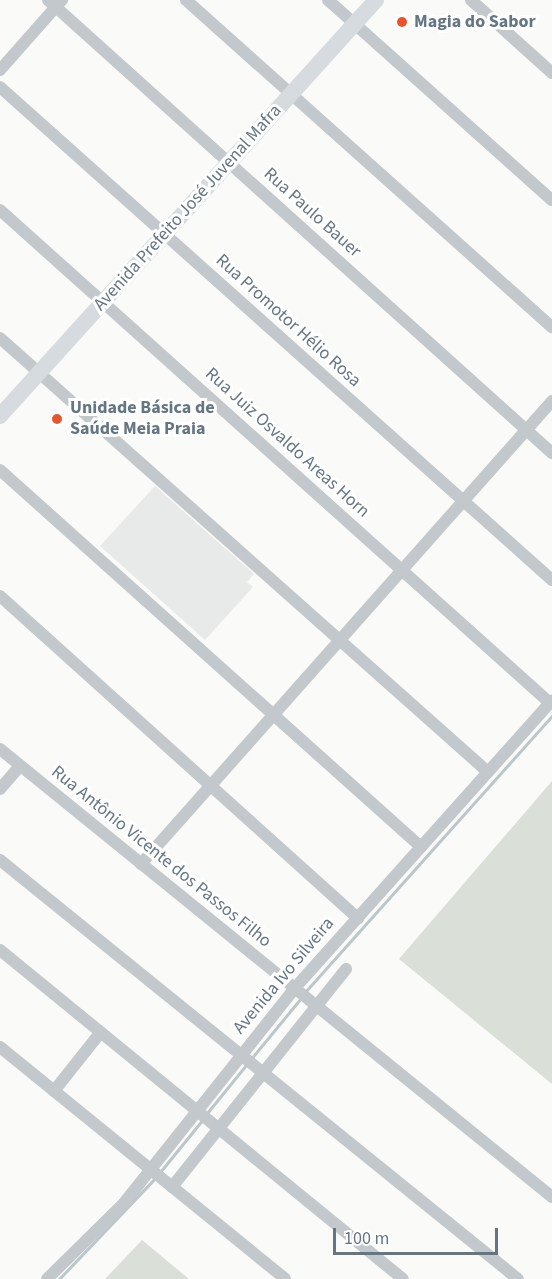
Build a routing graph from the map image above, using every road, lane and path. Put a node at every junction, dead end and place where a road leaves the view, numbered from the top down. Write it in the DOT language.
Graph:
graph roads {
  1 [pos="186,0"];
  2 [pos="328,0"];
  3 [pos="376,0"];
  4 [pos="471,0"];
  5 [pos="55,2"];
  6 [pos="355,24"];
  7 [pos="0,70"];
  8 [pos="552,73"];
  9 [pos="0,87"];
  10 [pos="291,94"];
  11 [pos="229,163"];
  12 [pos="552,200"];
  13 [pos="0,210"];
  14 [pos="164,234"];
  15 [pos="103,302"];
  16 [pos="552,327"];
  17 [pos="0,338"];
  18 [pos="39,373"];
  19 [pos="552,401"];
  20 [pos="0,416"];
  21 [pos="526,430"];
  22 [pos="552,453"];
  23 [pos="0,470"];
  24 [pos="463,501"];
  25 [pos="402,570"];
  26 [pos="552,580"];
  27 [pos="0,596"];
  28 [pos="340,640"];
  29 [pos="551,701"];
  30 [pos="274,715"];
  31 [pos="0,749"];
  32 [pos="20,766"];
  33 [pos="488,772"];
  34 [pos="211,786"];
  35 [pos="0,789"];
  36 [pos="421,847"];
  37 [pos="0,860"];
  38 [pos="141,864"];
  39 [pos="358,918"];
  40 [pos="0,950"];
  41 [pos="346,969"];
  42 [pos="297,990"];
  43 [pos="313,1004"];
  44 [pos="101,1032"];
  45 [pos="0,1047"];
  46 [pos="243,1056"];
  47 [pos="260,1070"];
  48 [pos="54,1091"];
  49 [pos="199,1112"];
  50 [pos="216,1126"];
  51 [pos="160,1177"];
  52 [pos="552,1197"];
  53 [pos="47,1279"];
  54 [pos="285,1279"];
  55 [pos="403,1279"];
  56 [pos="518,1279"];
  1 -- 10 [label="street"];
  2 -- 6 [label="street"];
  3 -- 6 [label="main road, Avenida Prefeito José Juvenal Mafra"];
  4 -- 8 [label="street"];
  5 -- 7 [label="street"];
  5 -- 11 [label="street, Rua Paulo Bauer"];
  6 -- 10 [label="main road, Avenida Prefeito José Juvenal Mafra"];
  6 -- 12 [label="street"];
  9 -- 14 [label="street, Rua Promotor Hélio Rosa"];
  10 -- 11 [label="main road, Avenida Prefeito José Juvenal Mafra"];
  10 -- 16 [label="street"];
  11 -- 14 [label="main road, Avenida Prefeito José Juvenal Mafra"];
  11 -- 21 [label="street, Rua Paulo Bauer"];
  13 -- 15 [label="street, Rua Juiz Osvaldo Areas Horn"];
  14 -- 15 [label="main road, Avenida Prefeito José Juvenal Mafra"];
  14 -- 24 [label="street, Rua Promotor Hélio Rosa"];
  15 -- 18 [label="main road, Avenida Prefeito José Juvenal Mafra"];
  15 -- 25 [label="street, Rua Juiz Osvaldo Areas Horn"];
  17 -- 18 [label="street"];
  18 -- 20 [label="main road, Avenida Prefeito José Juvenal Mafra"];
  18 -- 28 [label="street"];
  19 -- 21 [label="street"];
  21 -- 22 [label="street, Rua Paulo Bauer"];
  21 -- 24 [label="street"];
  23 -- 30 [label="street"];
  24 -- 25 [label="street"];
  24 -- 26 [label="street, Rua Promotor Hélio Rosa"];
  25 -- 28 [label="street"];
  25 -- 29 [label="street, Rua Juiz Osvaldo Areas Horn"];
  27 -- 34 [label="street"];
  28 -- 30 [label="street"];
  28 -- 33 [label="street"];
  29 -- 33 [label="street, Avenida Ivo Silveira"];
  30 -- 34 [label="street"];
  30 -- 36 [label="street"];
  31 -- 32 [label="street, Rua Antônio Vicente dos Passos Filho"];
  32 -- 35 [label="street"];
  32 -- 38 [label="street, Rua Antônio Vicente dos Passos Filho"];
  33 -- 36 [label="street, Avenida Ivo Silveira"];
  34 -- 38 [label="street"];
  34 -- 39 [label="street"];
  36 -- 39 [label="street, Avenida Ivo Silveira"];
  37 -- 46 [label="street"];
  38 -- 42 [label="street, Rua Antônio Vicente dos Passos Filho"];
  39 -- 42 [label="street, Avenida Ivo Silveira"];
  40 -- 44 [label="street"];
  41 -- 43 [label="street, Avenida Ivo Silveira"];
  42 -- 43 [label="street, Rua Antônio Vicente dos Passos Filho"];
  42 -- 46 [label="street, Avenida Ivo Silveira"];
  43 -- 47 [label="street, Avenida Ivo Silveira"];
  43 -- 52 [label="street, Rua Antônio Vicente dos Passos Filho"];
  44 -- 48 [label="street"];
  44 -- 49 [label="street"];
  45 -- 48 [label="street"];
  46 -- 47 [label="street"];
  46 -- 49 [label="street, Avenida Ivo Silveira"];
  47 -- 50 [label="street, Avenida Ivo Silveira"];
  47 -- 56 [label="street"];
  48 -- 51 [label="street"];
  49 -- 50 [label="street"];
  49 -- 51 [label="street, Avenida Ivo Silveira"];
  50 -- 51 [label="street, Avenida Ivo Silveira"];
  50 -- 55 [label="street"];
  51 -- 53 [label="street, Avenida Ivo Silveira"];
  51 -- 54 [label="street"];
}
